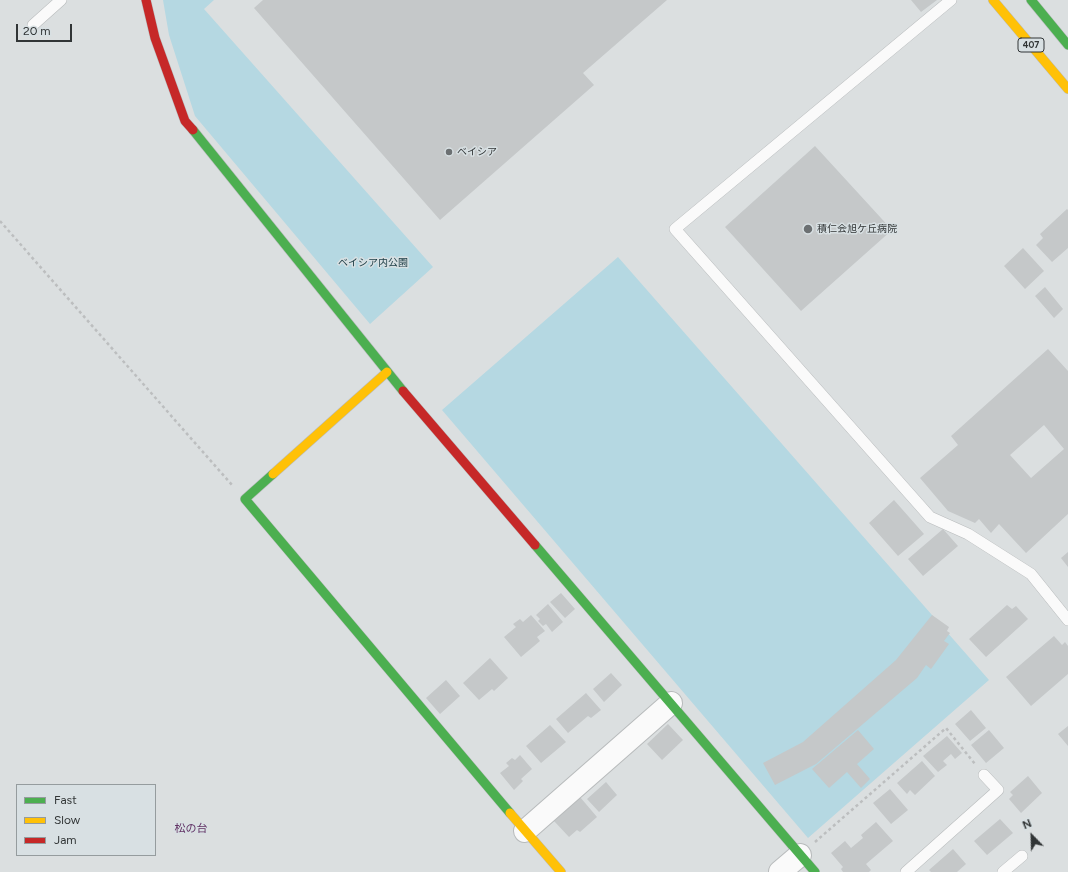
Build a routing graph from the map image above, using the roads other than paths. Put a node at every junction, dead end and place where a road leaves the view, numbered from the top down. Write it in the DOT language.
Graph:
graph roads {
  1 [pos="61,0"];
  2 [pos="146,0"];
  3 [pos="951,0"];
  4 [pos="993,0"];
  5 [pos="1031,0"];
  6 [pos="33,25"];
  7 [pos="1068,44"];
  8 [pos="1068,89"];
  9 [pos="387,372"];
  10 [pos="1068,620"];
  11 [pos="671,703"];
  12 [pos="984,775"];
  13 [pos="525,831"];
  14 [pos="807,849"];
  15 [pos="1022,856"];
  16 [pos="561,872"];
  17 [pos="780,872"];
  18 [pos="815,872"];
  19 [pos="906,872"];
  20 [pos="1003,872"];
  1 -- 6 [label="lane"];
  2 -- 9 [label="main road"];
  3 -- 10 [label="lane"];
  4 -- 8 [label="main road, 407"];
  5 -- 7 [label="main road, 407"];
  9 -- 11 [label="main road"];
  9 -- 13 [label="main road"];
  11 -- 13 [label="street"];
  11 -- 14 [label="main road"];
  12 -- 19 [label="lane"];
  13 -- 16 [label="main road"];
  14 -- 17 [label="street"];
  14 -- 18 [label="main road"];
  15 -- 20 [label="lane"];
}
